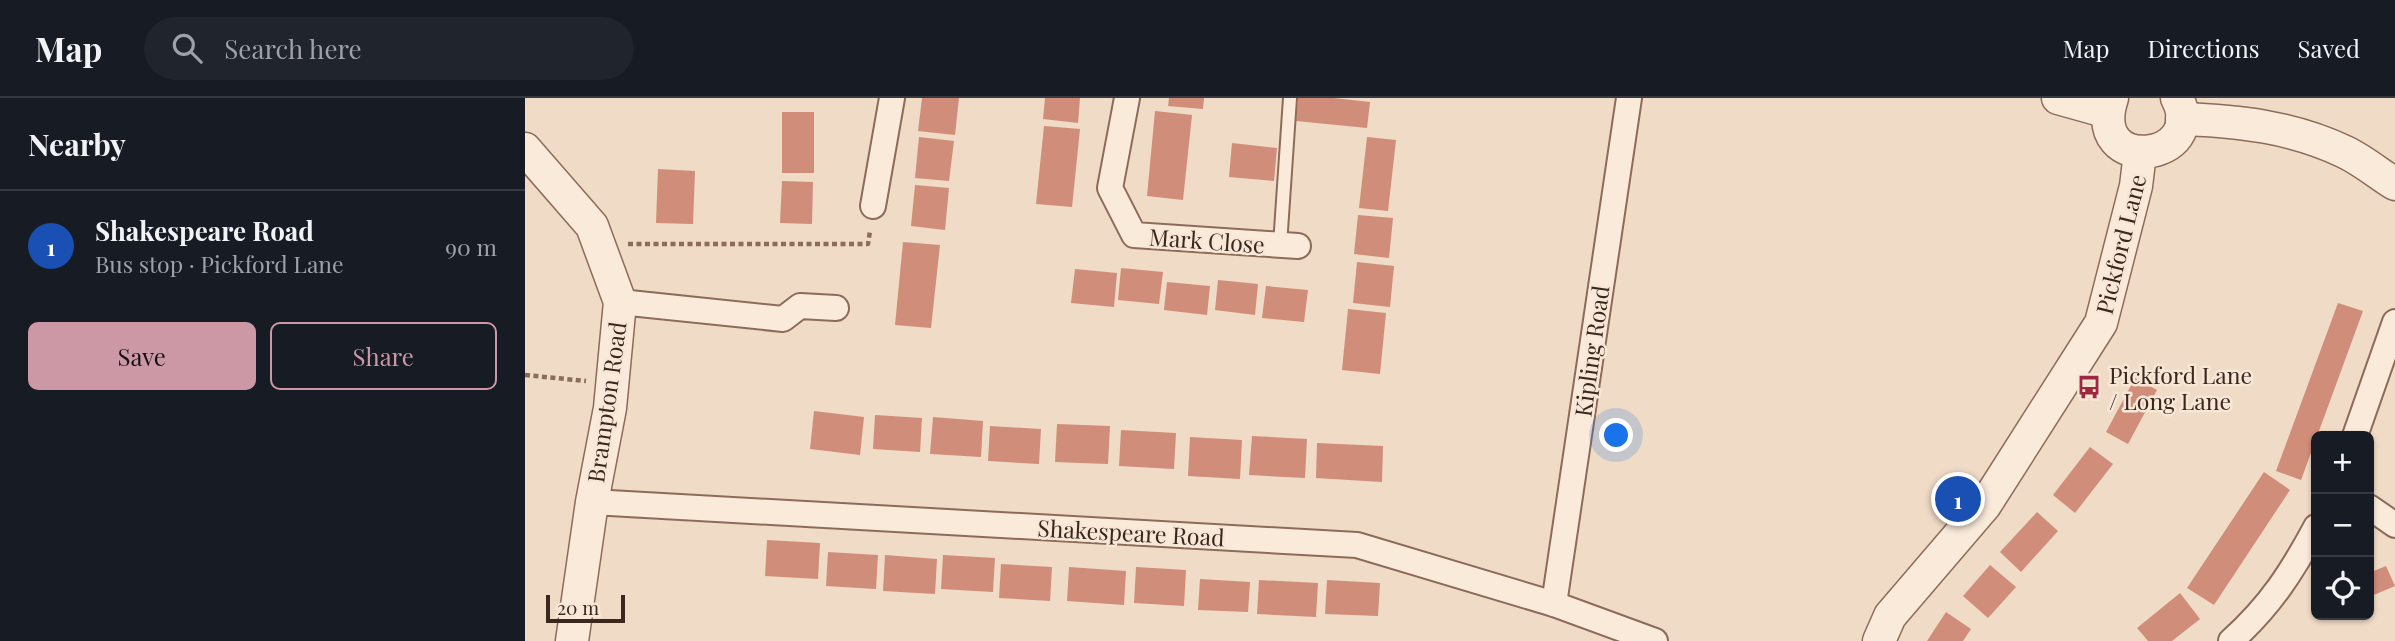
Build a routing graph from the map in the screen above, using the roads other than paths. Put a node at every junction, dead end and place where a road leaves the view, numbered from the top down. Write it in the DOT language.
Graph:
graph roads {
  1 [pos="892,98"];
  2 [pos="1128,98"];
  3 [pos="1290,98"];
  4 [pos="1629,98"];
  5 [pos="2058,98"];
  6 [pos="2110,105"];
  7 [pos="2180,109"];
  8 [pos="525,149"];
  9 [pos="2140,153"];
  10 [pos="2395,184"];
  11 [pos="873,206"];
  12 [pos="1289,245"];
  13 [pos="620,302"];
  14 [pos="836,308"];
  15 [pos="2395,321"];
  16 [pos="2357,431"];
  17 [pos="591,502"];
  18 [pos="2374,510"];
  19 [pos="2395,525"];
  20 [pos="2311,536"];
  21 [pos="1554,604"];
  22 [pos="572,641"];
  23 [pos="1655,641"];
  24 [pos="1878,641"];
  25 [pos="2231,641"];
  1 -- 11 [label="street"];
  2 -- 12 [label="street, Mark Close"];
  3 -- 12 [label="lane"];
  4 -- 21 [label="street, Kipling Road"];
  5 -- 6 [label="street"];
  6 -- 9 [label="street"];
  7 -- 9 [label="street"];
  7 -- 10 [label="street"];
  8 -- 13 [label="street, Brampton Road"];
  9 -- 24 [label="street, Pickford Lane"];
  13 -- 14 [label="street"];
  13 -- 17 [label="street, Brampton Road"];
  15 -- 16 [label="street"];
  17 -- 21 [label="street, Shakespeare Road"];
  17 -- 22 [label="street, Brampton Road"];
  18 -- 19 [label="street"];
  20 -- 25 [label="street"];
  21 -- 23 [label="street, Shakespeare Road"];
}
